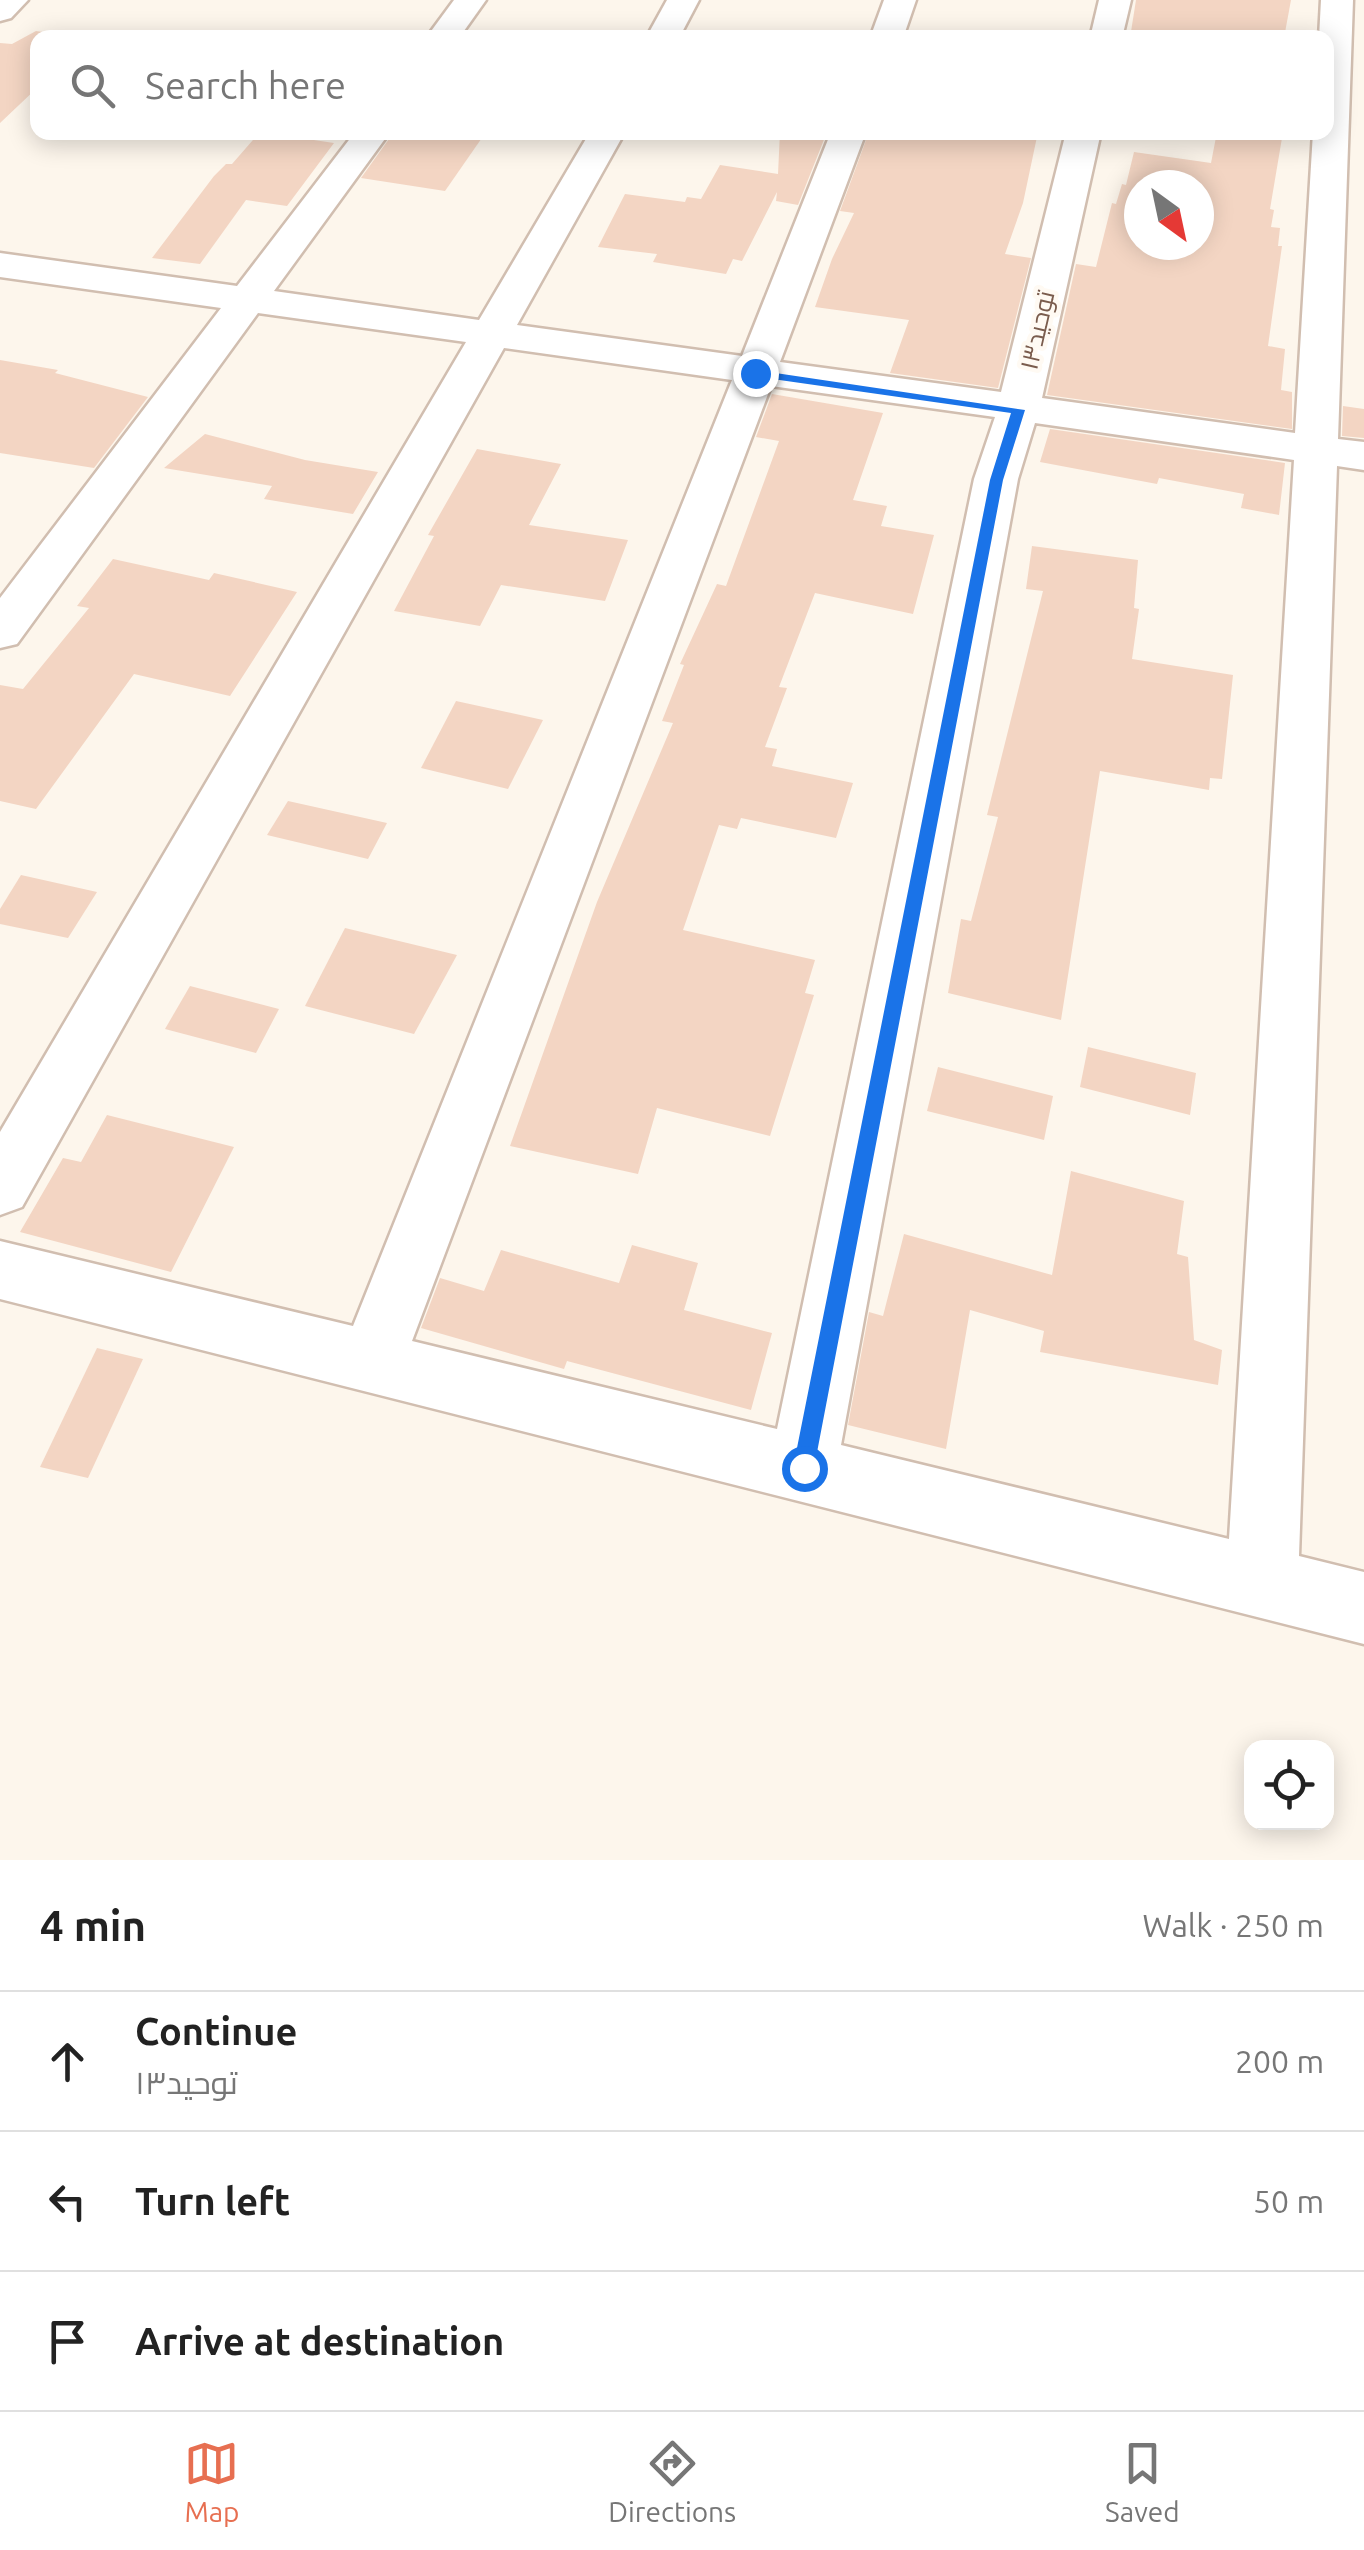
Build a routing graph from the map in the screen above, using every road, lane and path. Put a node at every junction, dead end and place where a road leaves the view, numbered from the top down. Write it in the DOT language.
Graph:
graph roads {
  1 [pos="12,0"];
  2 [pos="470,0"];
  3 [pos="683,0"];
  4 [pos="900,0"];
  5 [pos="1115,0"];
  6 [pos="1336,0"];
  7 [pos="0,11"];
  8 [pos="448,30"];
  9 [pos="666,30"];
  10 [pos="889,30"];
  11 [pos="1108,30"];
  12 [pos="367,140"];
  13 [pos="603,140"];
  14 [pos="846,140"];
  15 [pos="1082,140"];
  16 [pos="0,265"];
  17 [pos="248,303"];
  18 [pos="493,334"];
  19 [pos="755,373"];
  20 [pos="1018,410"];
  21 [pos="1340,454"];
  22 [pos="0,632"];
  23 [pos="0,1188"];
  24 [pos="0,1270"];
  25 [pos="372,1361"];
  26 [pos="804,1468"];
  27 [pos="1262,1583"];
  28 [pos="1364,1608"];
  1 -- 7 [label="street"];
  2 -- 8 [label="street"];
  3 -- 9 [label="street"];
  4 -- 10 [label="street"];
  5 -- 11 [label="street"];
  6 -- 21 [label="street"];
  12 -- 17 [label="street"];
  13 -- 18 [label="street"];
  14 -- 19 [label="street"];
  15 -- 20 [label="street, توحید۱۳"];
  16 -- 17 [label="street"];
  17 -- 18 [label="street"];
  17 -- 22 [label="street"];
  18 -- 19 [label="street"];
  18 -- 23 [label="street"];
  19 -- 20 [label="street"];
  19 -- 25 [label="street"];
  20 -- 21 [label="street"];
  20 -- 26 [label="street, توحید۱۳"];
  21 -- 27 [label="street"];
  24 -- 25 [label="street"];
  25 -- 26 [label="street"];
  26 -- 27 [label="street"];
  27 -- 28 [label="street"];
}
